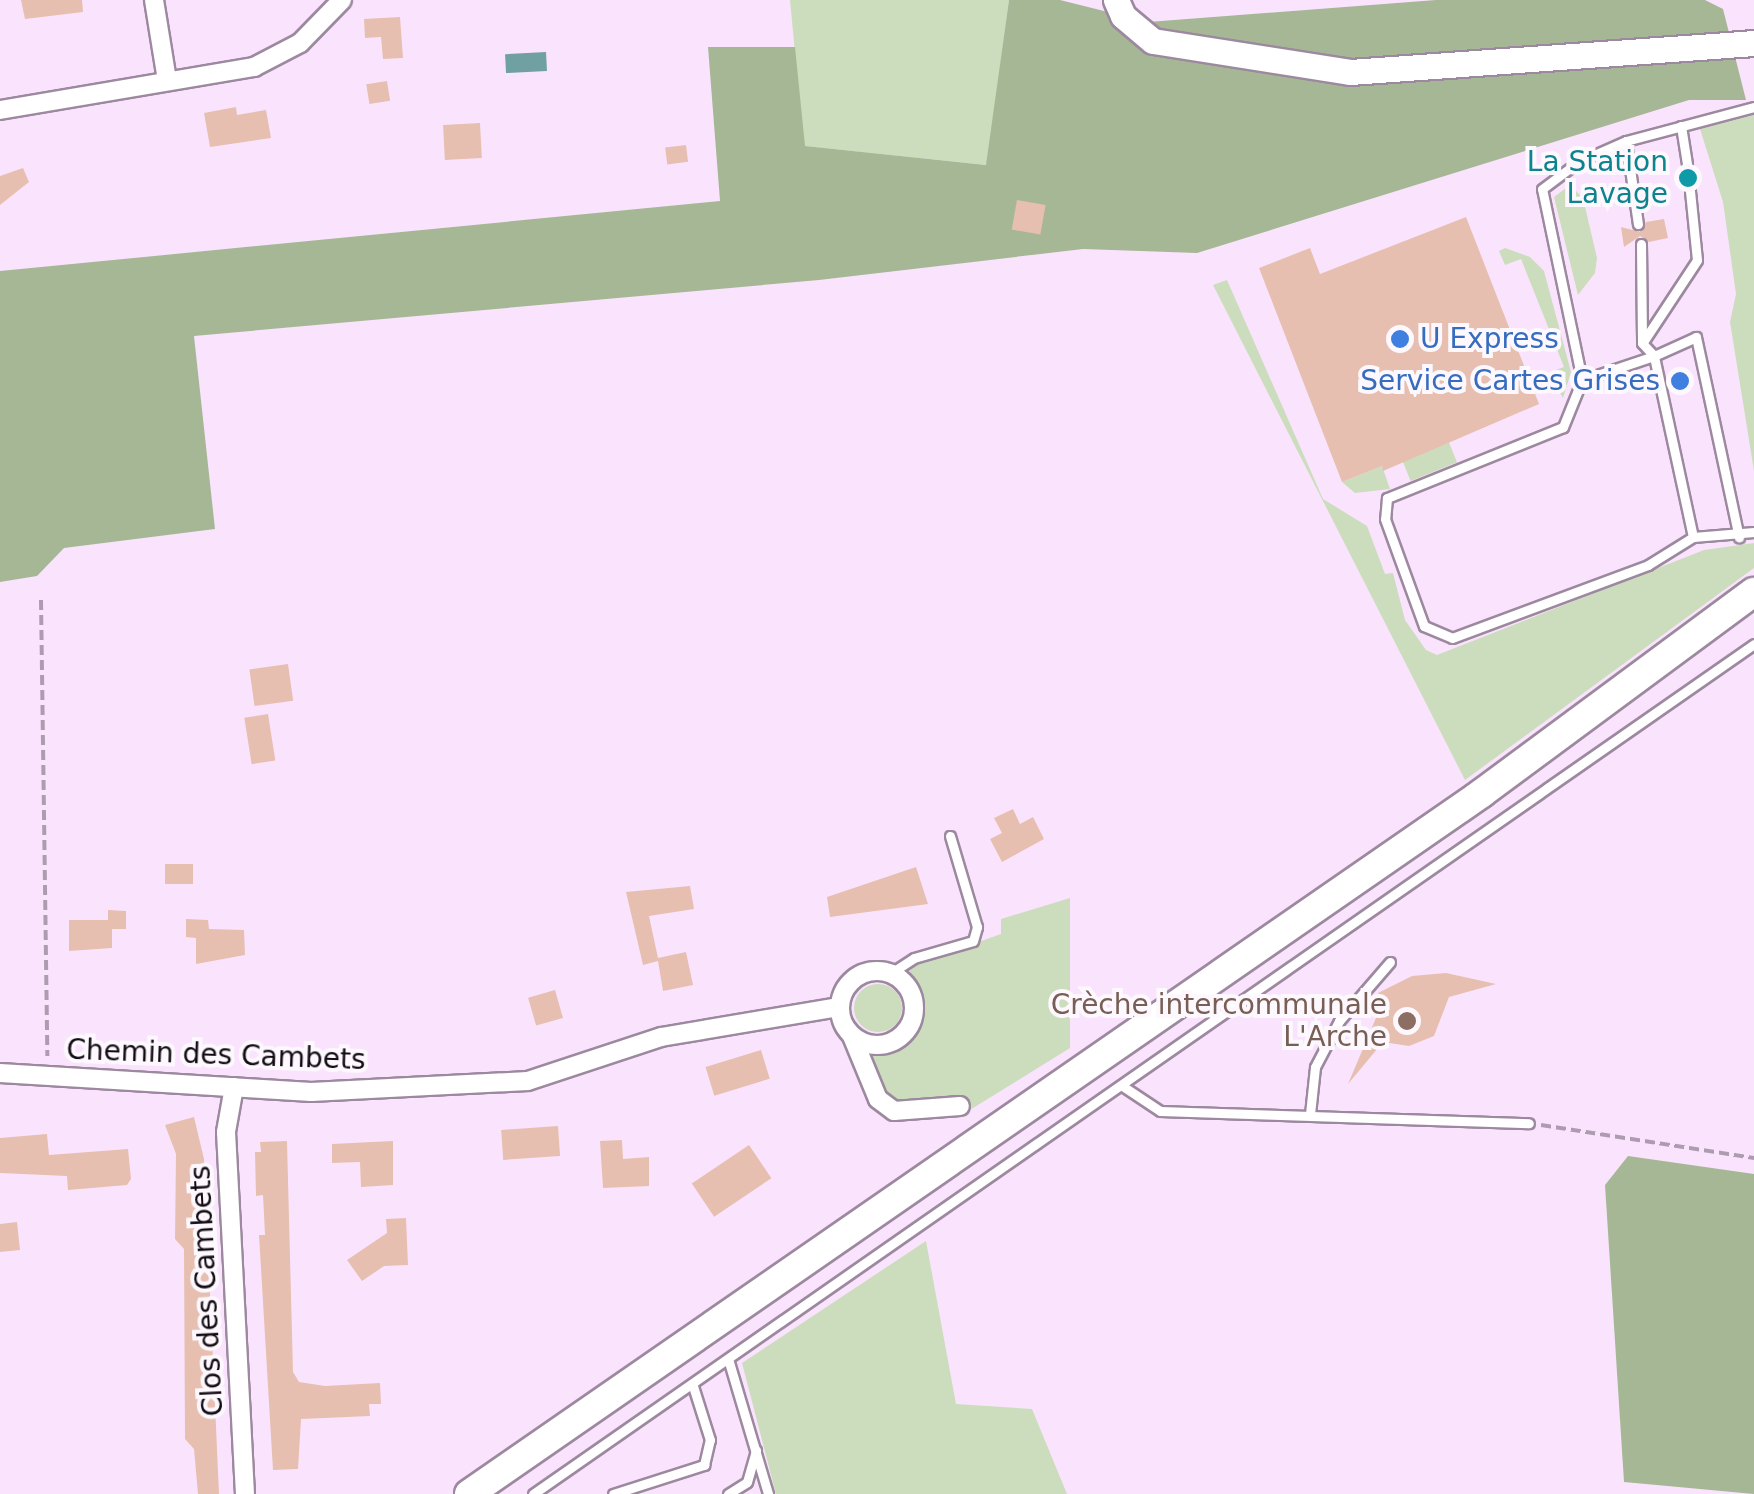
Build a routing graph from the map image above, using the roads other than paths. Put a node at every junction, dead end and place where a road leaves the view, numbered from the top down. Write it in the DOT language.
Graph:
graph roads {
  1 [pos="154,0"];
  2 [pos="342,0"];
  3 [pos="1120,8"];
  4 [pos="1754,43"];
  5 [pos="167,80"];
  6 [pos="1754,107"];
  7 [pos="0,110"];
  8 [pos="1681,126"];
  9 [pos="1626,141"];
  10 [pos="1687,165"];
  11 [pos="1690,191"];
  12 [pos="1638,224"];
  13 [pos="1641,244"];
  14 [pos="1642,343"];
  15 [pos="1654,356"];
  16 [pos="1582,380"];
  17 [pos="1754,532"];
  18 [pos="1739,537"];
  19 [pos="1693,538"];
  20 [pos="1754,592"];
  21 [pos="1754,644"];
  22 [pos="950,836"];
  23 [pos="1390,962"];
  24 [pos="891,973"];
  25 [pos="839,1006"];
  26 [pos="852,1035"];
  27 [pos="0,1073"];
  28 [pos="1124,1086"];
  29 [pos="234,1087"];
  30 [pos="960,1106"];
  31 [pos="1310,1114"];
  32 [pos="1530,1123"];
  33 [pos="729,1362"];
  34 [pos="693,1386"];
  35 [pos="756,1447"];
  36 [pos="245,1494"];
  37 [pos="469,1494"];
  38 [pos="533,1494"];
  39 [pos="613,1494"];
  40 [pos="728,1494"];
  41 [pos="768,1494"];
  1 -- 5 [label="street"];
  2 -- 5 [label="street"];
  3 -- 4 [label="street"];
  5 -- 7 [label="street"];
  6 -- 8 [label="lane"];
  8 -- 9 [label="lane"];
  8 -- 10 [label="lane"];
  9 -- 12 [label="lane"];
  9 -- 16 [label="lane"];
  11 -- 14 [label="lane"];
  13 -- 14 [label="lane"];
  14 -- 15 [label="lane"];
  15 -- 16 [label="lane"];
  15 -- 18 [label="lane"];
  15 -- 19 [label="lane"];
  16 -- 19 [label="lane"];
  17 -- 18 [label="lane"];
  18 -- 19 [label="lane"];
  20 -- 37 [label="main road"];
  21 -- 28 [label="lane"];
  22 -- 24 [label="lane"];
  23 -- 31 [label="lane"];
  24 -- 25 [label="street"];
  24 -- 26 [label="street"];
  25 -- 26 [label="street"];
  25 -- 29 [label="street, Chemin des Cambets"];
  26 -- 30 [label="street"];
  27 -- 29 [label="street, Chemin des Cambets"];
  28 -- 31 [label="lane"];
  28 -- 33 [label="lane"];
  29 -- 36 [label="street, Clos des Cambets"];
  31 -- 32 [label="lane"];
  33 -- 34 [label="lane"];
  33 -- 35 [label="lane"];
  34 -- 38 [label="lane"];
  34 -- 39 [label="lane"];
  35 -- 40 [label="lane"];
  35 -- 41 [label="lane"];
}
